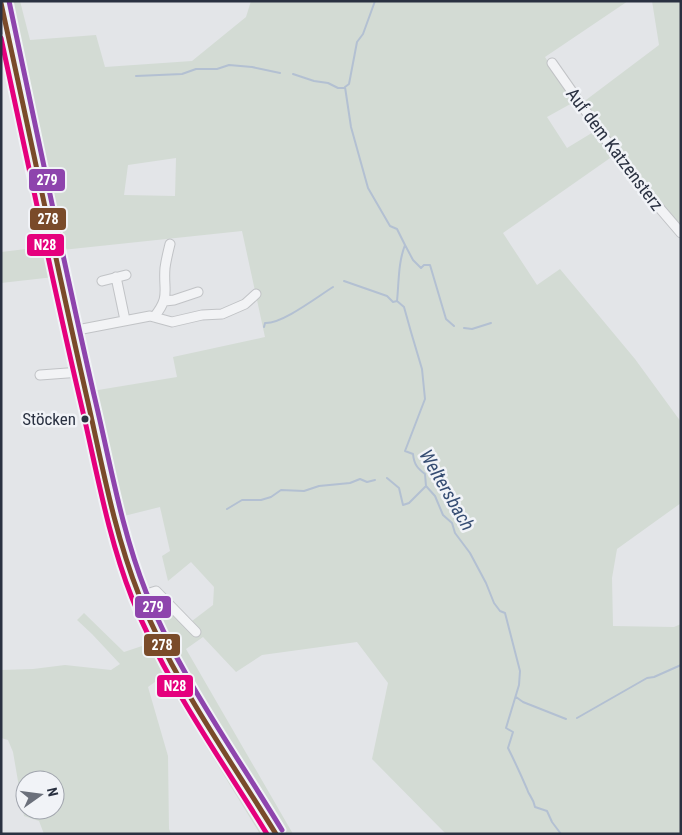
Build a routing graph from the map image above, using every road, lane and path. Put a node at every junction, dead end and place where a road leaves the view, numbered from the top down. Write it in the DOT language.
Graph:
graph roads {
  1 [pos="1,2"];
  2 [pos="552,63"];
  3 [pos="681,233"];
  4 [pos="170,244"];
  5 [pos="102,280"];
  6 [pos="198,292"];
  7 [pos="256,294"];
  8 [pos="165,301"];
  9 [pos="154,316"];
  10 [pos="125,320"];
  11 [pos="72,331"];
  12 [pos="81,372"];
  13 [pos="40,375"];
  14 [pos="140,596"];
  15 [pos="196,632"];
  16 [pos="276,834"];
  1 -- 11 [label="main road"];
  2 -- 3 [label="street, Auf dem Katzensterz"];
  4 -- 8 [label="street"];
  5 -- 10 [label="street"];
  6 -- 8 [label="street"];
  7 -- 9 [label="street"];
  8 -- 9 [label="street"];
  9 -- 10 [label="street"];
  10 -- 11 [label="street"];
  11 -- 12 [label="main road"];
  12 -- 13 [label="street"];
  12 -- 14 [label="main road"];
  14 -- 15 [label="street"];
  14 -- 16 [label="main road"];
}
